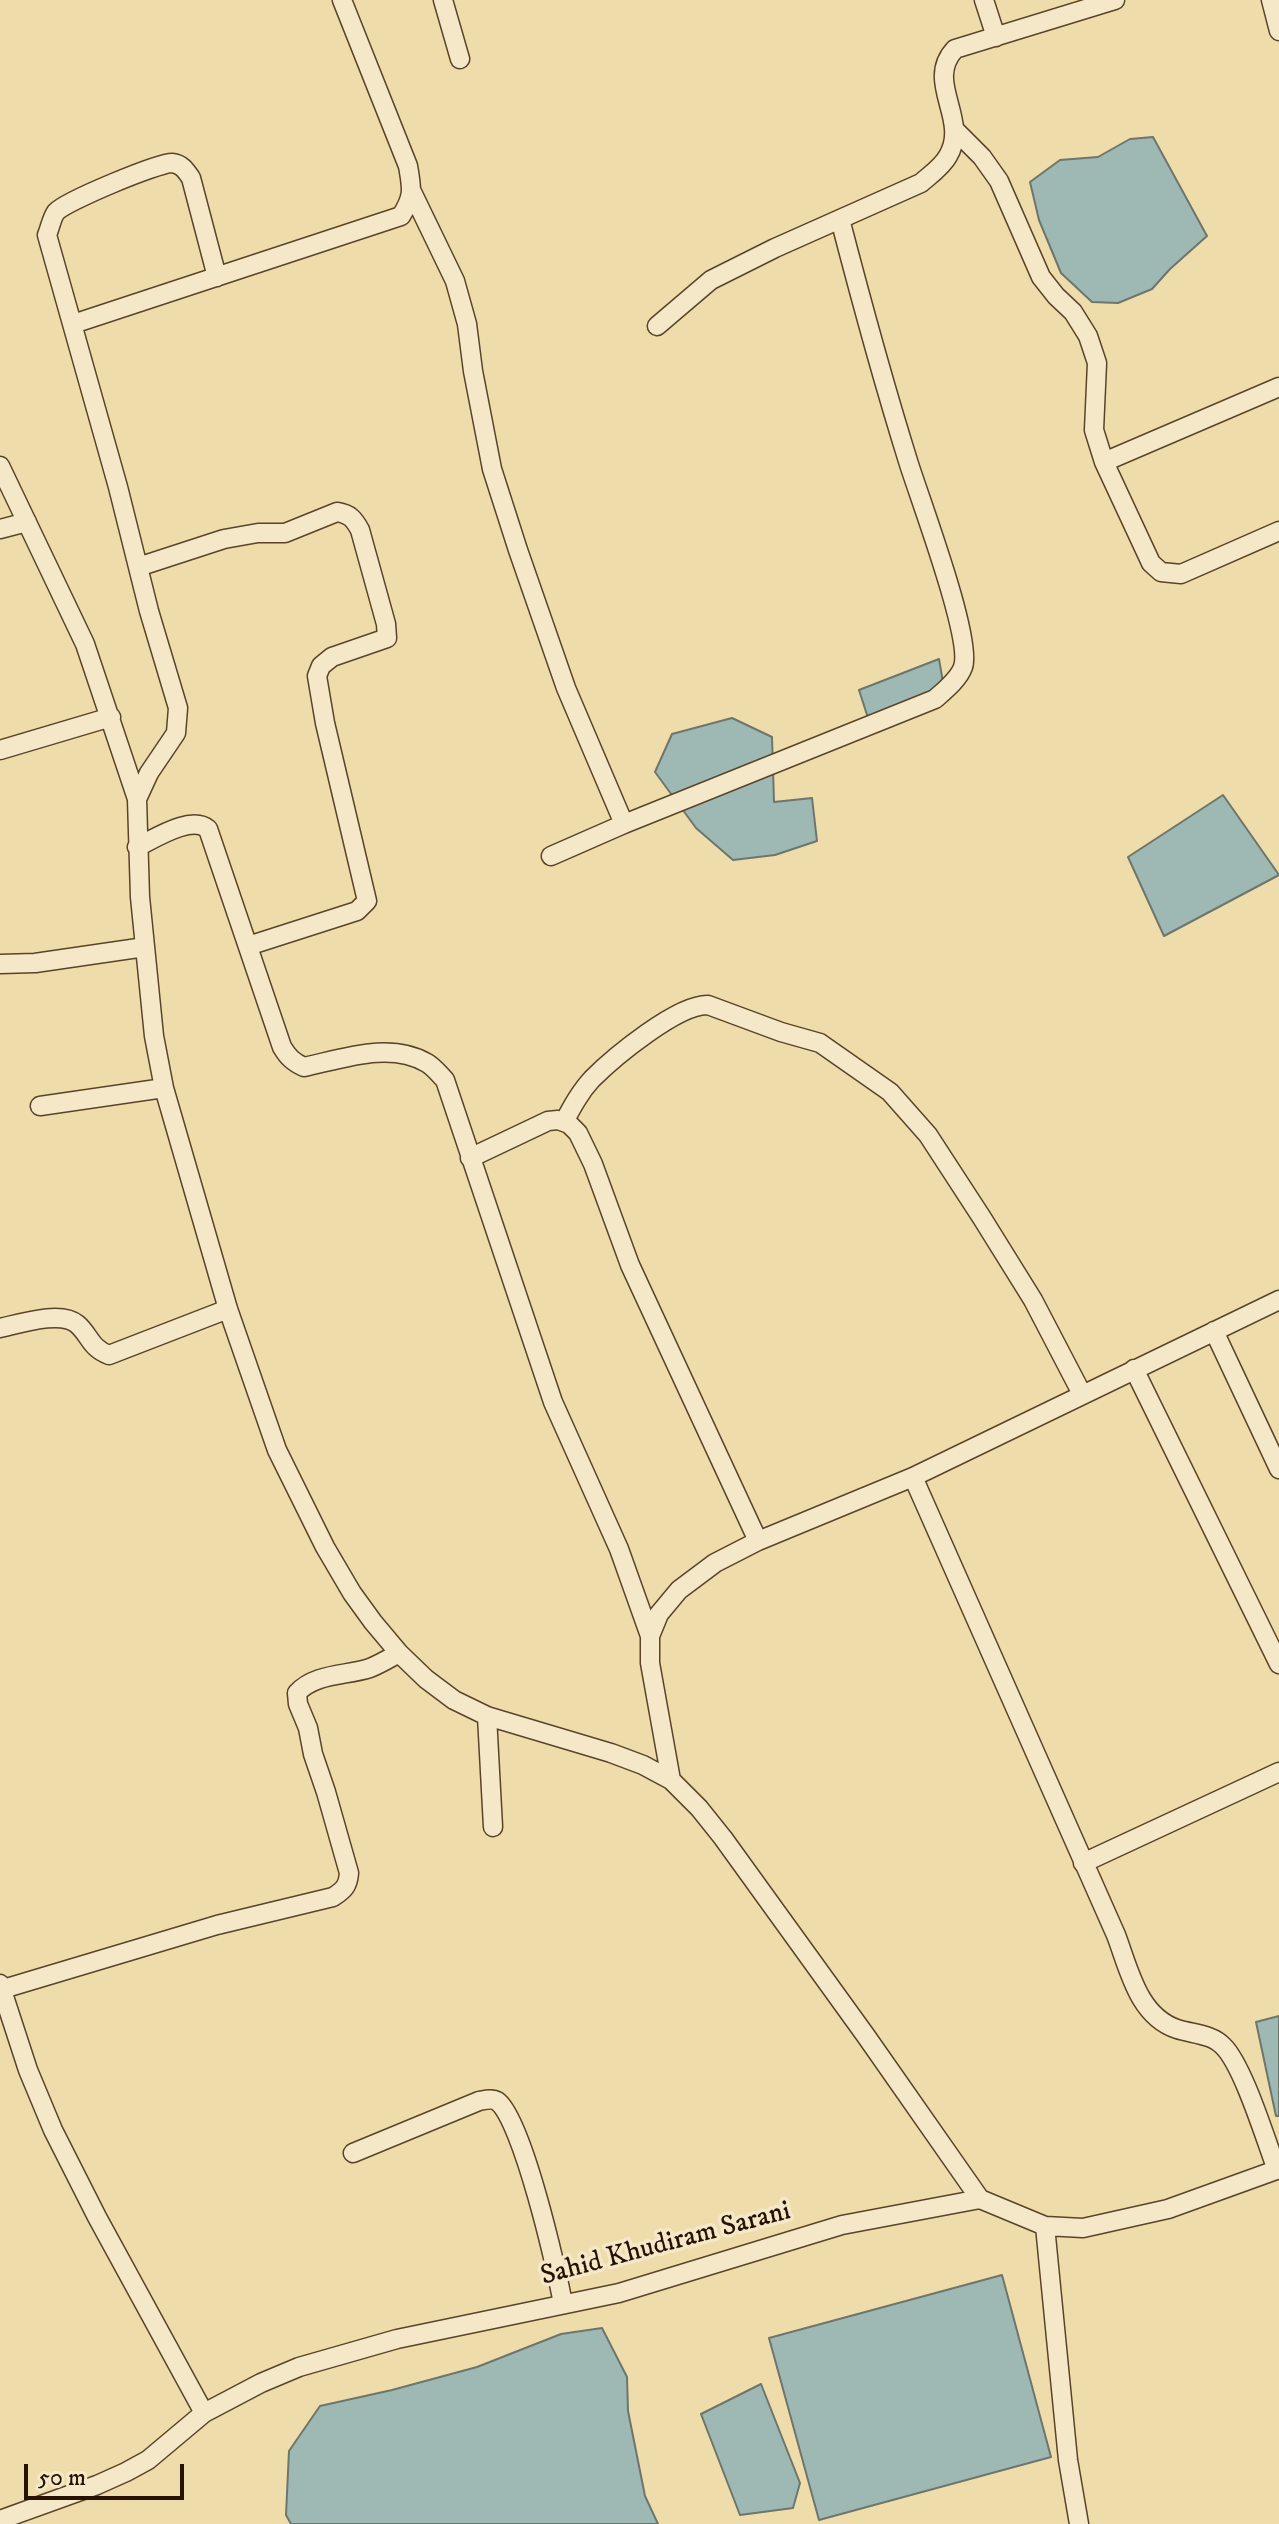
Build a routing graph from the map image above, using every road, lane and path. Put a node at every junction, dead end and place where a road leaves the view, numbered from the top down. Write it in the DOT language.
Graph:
graph roads {
  1 [pos="342,0"];
  2 [pos="443,0"];
  3 [pos="984,0"];
  4 [pos="1115,0"];
  5 [pos="1271,0"];
  6 [pos="1279,31"];
  7 [pos="996,37"];
  8 [pos="460,59"];
  9 [pos="955,130"];
  10 [pos="412,192"];
  11 [pos="840,219"];
  12 [pos="217,277"];
  13 [pos="73,324"];
  14 [pos="657,326"];
  15 [pos="1279,387"];
  16 [pos="1104,462"];
  17 [pos="0,466"];
  18 [pos="27,522"];
  19 [pos="0,529"];
  20 [pos="1279,531"];
  21 [pos="138,567"];
  22 [pos="111,717"];
  23 [pos="0,750"];
  24 [pos="137,799"];
  25 [pos="624,824"];
  26 [pos="137,847"];
  27 [pos="551,856"];
  28 [pos="248,946"];
  29 [pos="145,947"];
  30 [pos="0,964"];
  31 [pos="164,1088"];
  32 [pos="40,1106"];
  33 [pos="564,1122"];
  34 [pos="470,1158"];
  35 [pos="1279,1300"];
  36 [pos="228,1309"];
  37 [pos="0,1328"];
  38 [pos="1214,1331"];
  39 [pos="1134,1369"];
  40 [pos="1082,1394"];
  41 [pos="1279,1469"];
  42 [pos="913,1477"];
  43 [pos="758,1541"];
  44 [pos="650,1636"];
  45 [pos="399,1653"];
  46 [pos="1279,1664"];
  47 [pos="487,1716"];
  48 [pos="1279,1772"];
  49 [pos="671,1780"];
  50 [pos="493,1827"];
  51 [pos="1083,1863"];
  52 [pos="1,1986"];
  53 [pos="353,2153"];
  54 [pos="1278,2170"];
  55 [pos="980,2199"];
  56 [pos="1045,2226"];
  57 [pos="563,2304"];
  58 [pos="204,2413"];
  59 [pos="22,2518"];
  60 [pos="0,2520"];
  61 [pos="1079,2524"];
  1 -- 10 [label="street"];
  2 -- 8 [label="street"];
  3 -- 7 [label="street"];
  4 -- 7 [label="street"];
  5 -- 6 [label="street"];
  7 -- 9 [label="street"];
  9 -- 11 [label="street"];
  9 -- 16 [label="street"];
  10 -- 12 [label="street"];
  10 -- 25 [label="street"];
  11 -- 14 [label="street"];
  11 -- 25 [label="street"];
  12 -- 13 [label="street"];
  12 -- 13 [label="street"];
  13 -- 21 [label="street"];
  15 -- 16 [label="street"];
  16 -- 20 [label="street"];
  17 -- 18 [label="street"];
  18 -- 19 [label="street"];
  18 -- 22 [label="street"];
  21 -- 24 [label="street"];
  21 -- 28 [label="street"];
  22 -- 23 [label="street"];
  22 -- 24 [label="street"];
  24 -- 26 [label="street"];
  25 -- 27 [label="street"];
  26 -- 28 [label="street"];
  26 -- 29 [label="street"];
  28 -- 34 [label="street"];
  29 -- 30 [label="street"];
  29 -- 31 [label="street"];
  31 -- 32 [label="street"];
  31 -- 36 [label="street"];
  33 -- 34 [label="street"];
  33 -- 40 [label="street"];
  33 -- 43 [label="street"];
  34 -- 44 [label="street"];
  35 -- 38 [label="street"];
  36 -- 37 [label="street"];
  36 -- 45 [label="street"];
  38 -- 39 [label="street"];
  38 -- 41 [label="street"];
  39 -- 40 [label="street"];
  39 -- 46 [label="street"];
  40 -- 42 [label="street"];
  42 -- 43 [label="street"];
  42 -- 51 [label="street"];
  43 -- 44 [label="street"];
  44 -- 49 [label="street"];
  45 -- 47 [label="street"];
  45 -- 52 [label="street"];
  47 -- 49 [label="street"];
  47 -- 50 [label="street"];
  48 -- 51 [label="street"];
  49 -- 55 [label="street"];
  51 -- 54 [label="street"];
  52 -- 58 [label="street"];
  53 -- 57 [label="street"];
  54 -- 56 [label="street"];
  55 -- 56 [label="street"];
  55 -- 57 [label="street, Sahid Khudiram Sarani"];
  56 -- 61 [label="street"];
  57 -- 58 [label="street, Sahid Khudiram Sarani"];
  58 -- 59 [label="street, Sahid Khudiram Sarani"];
  59 -- 60 [label="street, Sahid Khudiram Sarani"];
}
